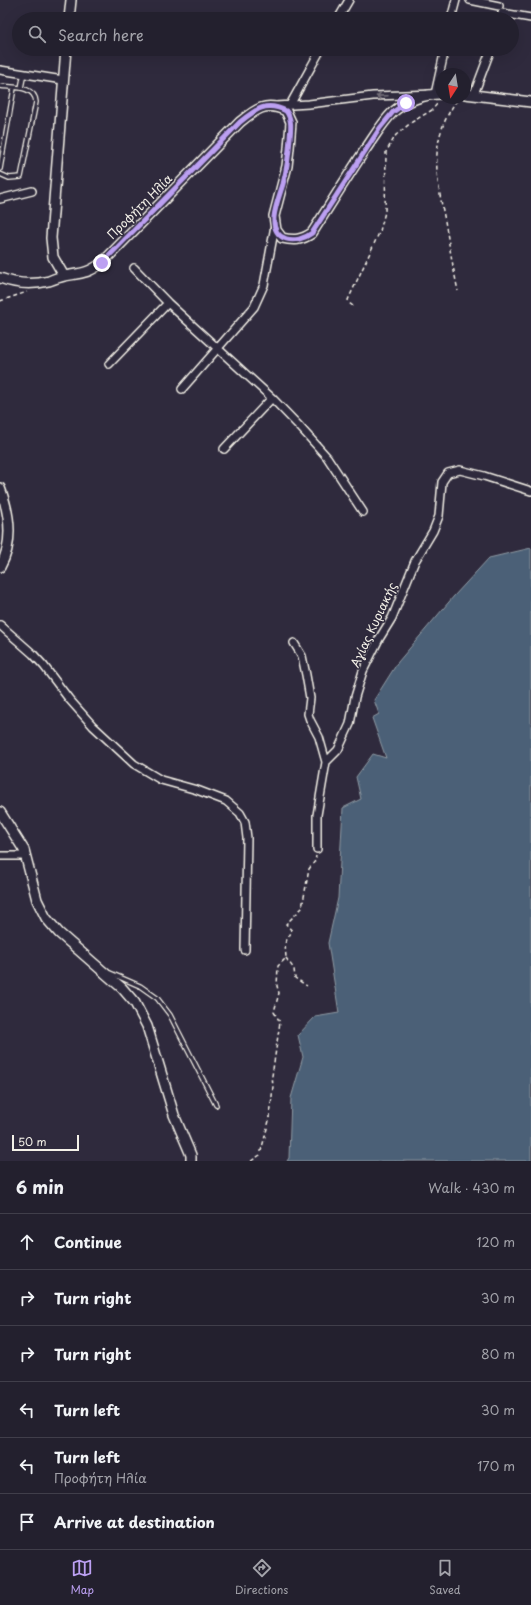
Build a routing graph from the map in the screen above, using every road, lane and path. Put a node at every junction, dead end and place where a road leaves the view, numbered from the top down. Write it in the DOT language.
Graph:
graph roads {
  1 [pos="71,0"];
  2 [pos="349,0"];
  3 [pos="456,0"];
  4 [pos="470,0"];
  5 [pos="500,9"];
  6 [pos="70,12"];
  7 [pos="342,12"];
  8 [pos="453,12"];
  9 [pos="510,12"];
  10 [pos="519,15"];
  11 [pos="531,18"];
  12 [pos="65,56"];
  13 [pos="317,56"];
  14 [pos="444,56"];
  15 [pos="488,56"];
  16 [pos="442,68"];
  17 [pos="0,70"];
  18 [pos="24,73"];
  19 [pos="63,80"];
  20 [pos="0,86"];
  21 [pos="14,88"];
  22 [pos="21,88"];
  23 [pos="471,92"];
  24 [pos="471,94"];
  25 [pos="435,96"];
  26 [pos="435,97"];
  27 [pos="531,102"];
  28 [pos="435,103"];
  29 [pos="454,104"];
  30 [pos="290,105"];
  31 [pos="276,106"];
  32 [pos="0,169"];
  33 [pos="0,174"];
  34 [pos="32,191"];
  35 [pos="0,199"];
  36 [pos="275,226"];
  37 [pos="134,268"];
  38 [pos="64,276"];
  39 [pos="0,278"];
  40 [pos="458,291"];
  41 [pos="168,303"];
  42 [pos="354,306"];
  43 [pos="217,348"];
  44 [pos="109,364"];
  45 [pos="182,389"];
  46 [pos="272,398"];
  47 [pos="224,449"];
  48 [pos="0,489"];
  49 [pos="531,491"];
  50 [pos="363,512"];
  51 [pos="0,566"];
  52 [pos="0,626"];
  53 [pos="294,643"];
  54 [pos="326,762"];
  55 [pos="0,812"];
  56 [pos="317,849"];
  57 [pos="0,856"];
  58 [pos="26,856"];
  59 [pos="245,950"];
  60 [pos="286,958"];
  61 [pos="98,968"];
  62 [pos="307,986"];
  63 [pos="216,1105"];
  64 [pos="191,1161"];
  65 [pos="251,1161"];
  1 -- 6 [label="street"];
  2 -- 7 [label="street"];
  3 -- 8 [label="street"];
  4 -- 5 [label="street"];
  5 -- 9 [label="street"];
  10 -- 11 [label="street"];
  12 -- 19 [label="street"];
  13 -- 30 [label="street"];
  14 -- 16 [label="street"];
  15 -- 23 [label="street"];
  17 -- 18 [label="street"];
  18 -- 19 [label="street"];
  18 -- 22 [label="lane"];
  19 -- 38 [label="street"];
  20 -- 21 [label="lane"];
  21 -- 22 [label="lane"];
  21 -- 32 [label="lane"];
  22 -- 33 [label="lane"];
  24 -- 27 [label="street"];
  25 -- 30 [label="street, Προφήτη Ηλία, one-way"];
  26 -- 36 [label="street"];
  28 -- 42 [label="path"];
  29 -- 40 [label="path"];
  30 -- 31 [label="street, Προφήτη Ηλία"];
  31 -- 36 [label="street"];
  31 -- 38 [label="street, Προφήτη Ηλία"];
  34 -- 35 [label="street"];
  36 -- 43 [label="street"];
  37 -- 41 [label="street"];
  38 -- 39 [label="street, Προφήτη Ηλία"];
  41 -- 43 [label="street"];
  41 -- 44 [label="street"];
  43 -- 45 [label="street"];
  43 -- 46 [label="street"];
  46 -- 47 [label="street"];
  46 -- 50 [label="street"];
  48 -- 51 [label="street"];
  49 -- 54 [label="street, Αγίας Κυριακής"];
  52 -- 59 [label="street"];
  53 -- 54 [label="street"];
  54 -- 56 [label="street"];
  55 -- 58 [label="street"];
  56 -- 60 [label="path"];
  57 -- 58 [label="street"];
  58 -- 61 [label="street"];
  60 -- 62 [label="path"];
  60 -- 65 [label="path"];
  61 -- 63 [label="lane"];
  61 -- 64 [label="street"];
}
